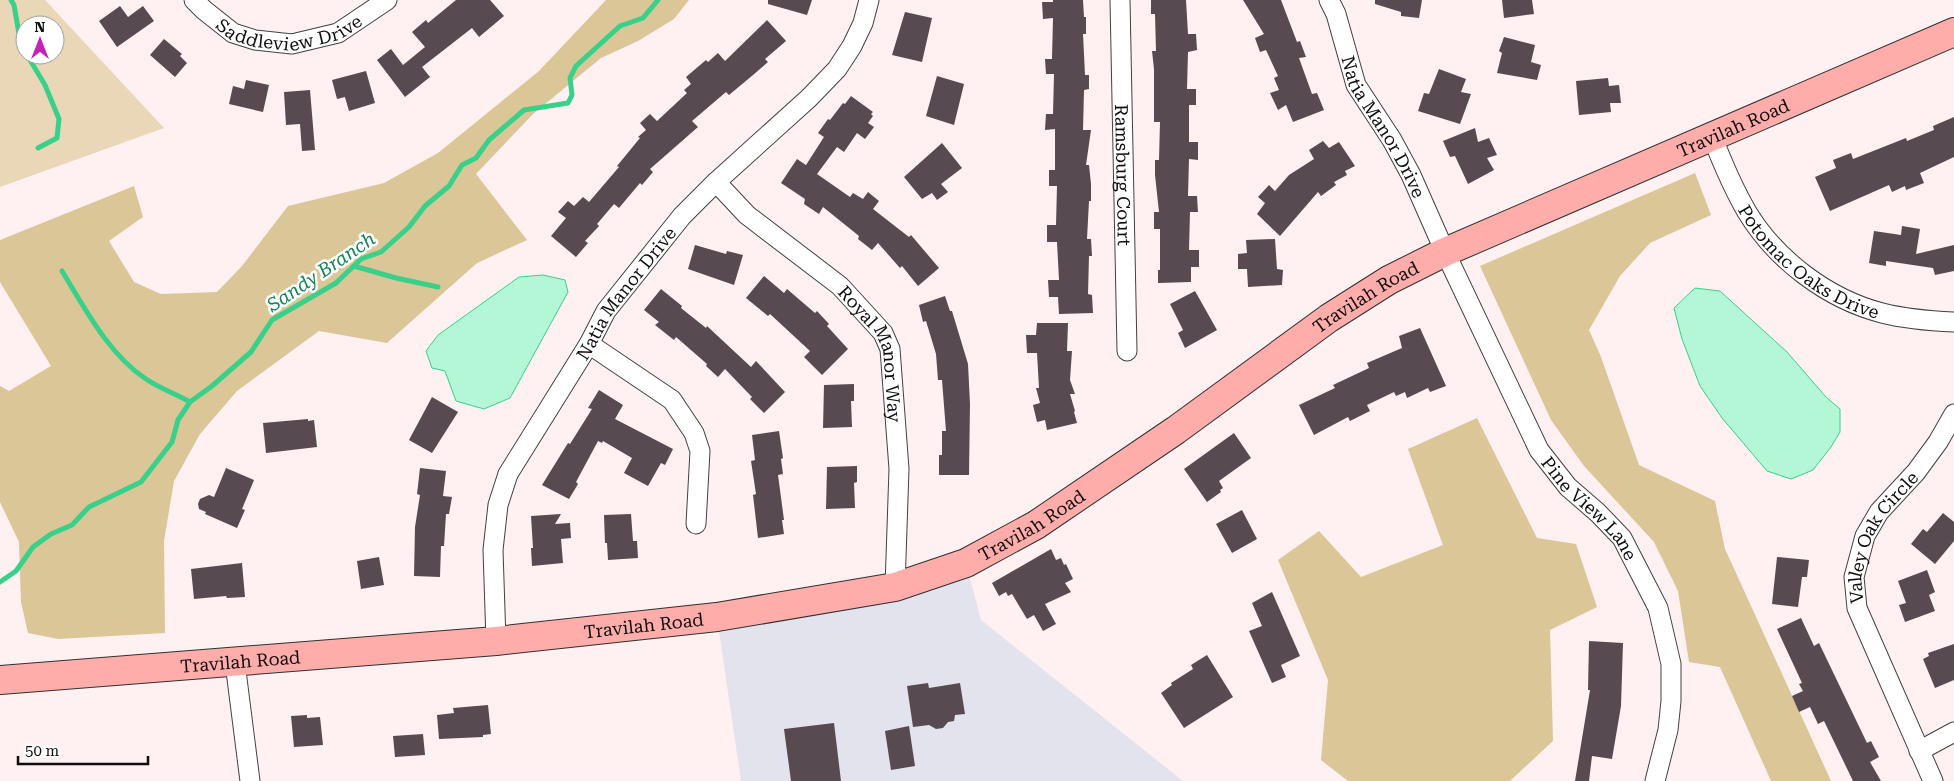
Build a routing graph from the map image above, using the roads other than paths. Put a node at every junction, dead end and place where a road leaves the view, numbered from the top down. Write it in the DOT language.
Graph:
graph roads {
  1 [pos="194,0"];
  2 [pos="386,0"];
  3 [pos="869,0"];
  4 [pos="1120,0"];
  5 [pos="1329,0"];
  6 [pos="1954,32"];
  7 [pos="1712,136"];
  8 [pos="716,182"];
  9 [pos="1445,252"];
  10 [pos="1954,322"];
  11 [pos="589,344"];
  12 [pos="1127,351"];
  13 [pos="1954,414"];
  14 [pos="696,524"];
  15 [pos="895,587"];
  16 [pos="496,642"];
  17 [pos="235,662"];
  18 [pos="0,680"];
  19 [pos="1954,732"];
  20 [pos="1919,751"];
  21 [pos="250,781"];
  22 [pos="1655,781"];
  23 [pos="1932,781"];
  1 -- 2 [label="street, Saddleview Drive"];
  3 -- 8 [label="street, Natia Manor Drive"];
  4 -- 12 [label="street, Ramsburg Court"];
  5 -- 9 [label="street, Natia Manor Drive"];
  6 -- 7 [label="main road, Travilah Road"];
  7 -- 9 [label="main road, Travilah Road"];
  7 -- 10 [label="street, Potomac Oaks Drive"];
  8 -- 11 [label="street, Natia Manor Drive"];
  8 -- 15 [label="street, Royal Manor Way"];
  9 -- 15 [label="main road, Travilah Road"];
  9 -- 22 [label="street, Pine View Lane"];
  11 -- 14 [label="street"];
  11 -- 16 [label="street, Natia Manor Drive"];
  13 -- 20 [label="street, Valley Oak Circle"];
  15 -- 16 [label="main road, Travilah Road"];
  16 -- 17 [label="main road, Travilah Road"];
  17 -- 18 [label="main road, Travilah Road"];
  17 -- 21 [label="street"];
  19 -- 20 [label="street"];
  20 -- 23 [label="street, Valley Oak Circle"];
}
